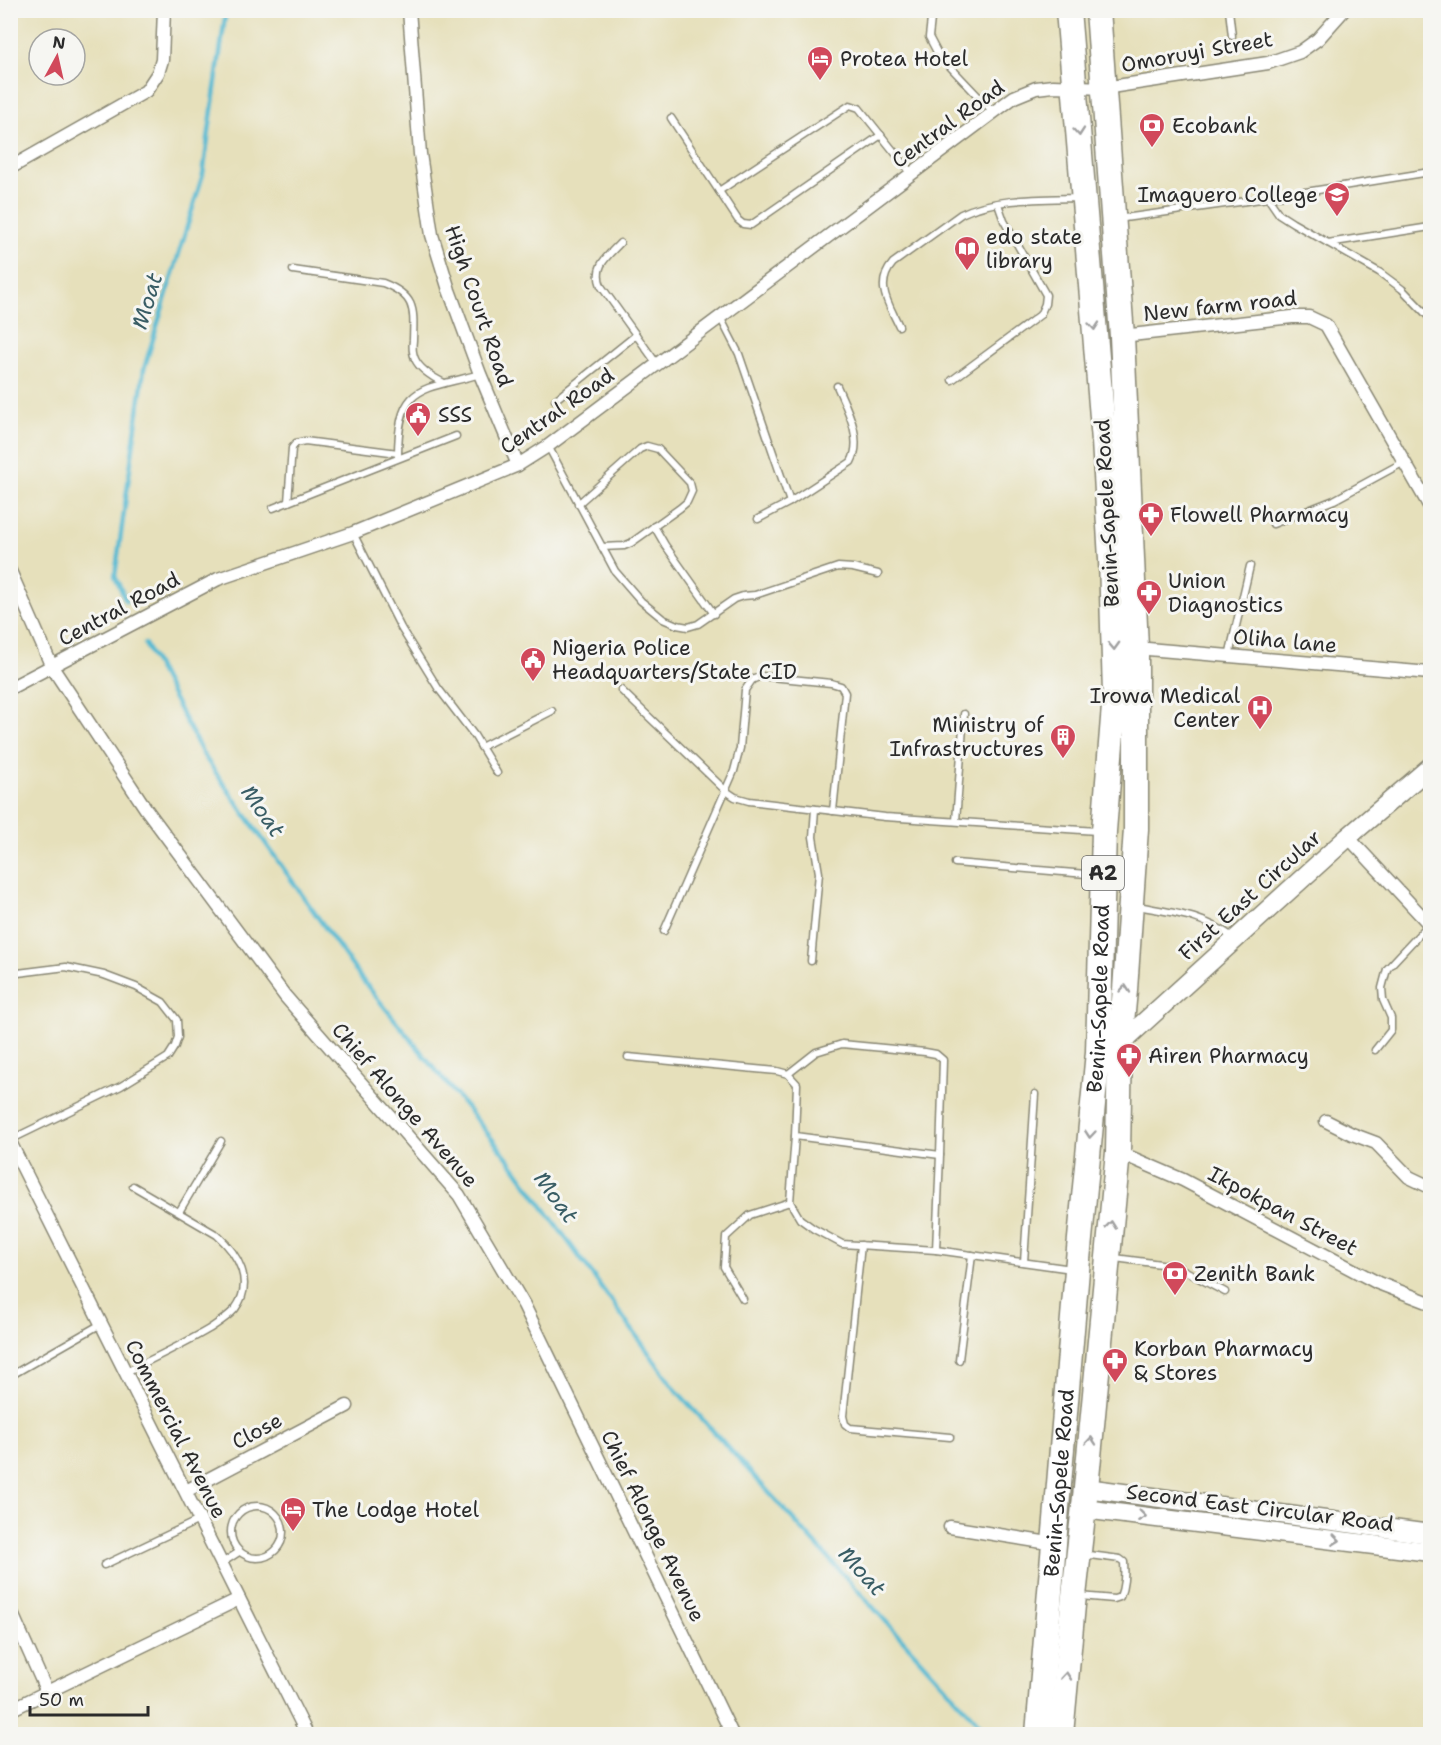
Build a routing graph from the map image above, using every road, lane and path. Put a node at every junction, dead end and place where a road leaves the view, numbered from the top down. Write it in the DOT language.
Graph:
graph roads {
  1 [pos="164,10"];
  2 [pos="409,10"];
  3 [pos="932,10"];
  4 [pos="1068,10"];
  5 [pos="1098,10"];
  6 [pos="1229,10"];
  7 [pos="1344,10"];
  8 [pos="1232,36"];
  9 [pos="1076,88"];
  10 [pos="1104,88"];
  11 [pos="994,113"];
  12 [pos="671,118"];
  13 [pos="880,135"];
  14 [pos="10,168"];
  15 [pos="1431,172"];
  16 [pos="912,174"];
  17 [pos="719,191"];
  18 [pos="1084,198"];
  19 [pos="1268,198"];
  20 [pos="998,204"];
  21 [pos="1114,219"];
  22 [pos="1431,226"];
  23 [pos="620,243"];
  24 [pos="1328,243"];
  25 [pos="293,270"];
  26 [pos="720,317"];
  27 [pos="1431,318"];
  28 [pos="899,326"];
  29 [pos="636,336"];
  30 [pos="1122,336"];
  31 [pos="657,364"];
  32 [pos="480,374"];
  33 [pos="952,380"];
  34 [pos="444,382"];
  35 [pos="837,386"];
  36 [pos="555,400"];
  37 [pos="456,436"];
  38 [pos="548,446"];
  39 [pos="398,456"];
  40 [pos="1405,462"];
  41 [pos="518,465"];
  42 [pos="288,502"];
  43 [pos="790,502"];
  44 [pos="579,504"];
  45 [pos="1431,507"];
  46 [pos="273,508"];
  47 [pos="759,519"];
  48 [pos="1273,525"];
  49 [pos="654,526"];
  50 [pos="352,533"];
  51 [pos="602,547"];
  52 [pos="1250,566"];
  53 [pos="10,571"];
  54 [pos="878,574"];
  55 [pos="714,614"];
  56 [pos="1136,648"];
  57 [pos="1229,656"];
  58 [pos="52,667"];
  59 [pos="1431,673"];
  60 [pos="10,688"];
  61 [pos="621,690"];
  62 [pos="552,711"];
  63 [pos="963,714"];
  64 [pos="481,747"];
  65 [pos="1431,767"];
  66 [pos="497,773"];
  67 [pos="726,791"];
  68 [pos="815,809"];
  69 [pos="832,811"];
  70 [pos="956,821"];
  71 [pos="1104,831"];
  72 [pos="1348,837"];
  73 [pos="955,863"];
  74 [pos="1103,876"];
  75 [pos="1131,905"];
  76 [pos="1430,924"];
  77 [pos="663,931"];
  78 [pos="1236,939"];
  79 [pos="811,961"];
  80 [pos="10,974"];
  81 [pos="1109,1048"];
  82 [pos="1375,1050"];
  83 [pos="628,1058"];
  84 [pos="788,1074"];
  85 [pos="1035,1094"];
  86 [pos="1326,1121"];
  87 [pos="795,1136"];
  88 [pos="10,1141"];
  89 [pos="221,1141"];
  90 [pos="1118,1152"];
  91 [pos="940,1155"];
  92 [pos="133,1186"];
  93 [pos="1431,1187"];
  94 [pos="790,1202"];
  95 [pos="179,1212"];
  96 [pos="861,1245"];
  97 [pos="936,1250"];
  98 [pos="972,1255"];
  99 [pos="1024,1262"];
  100 [pos="1095,1268"];
  101 [pos="1225,1292"];
  102 [pos="743,1299"];
  103 [pos="1431,1303"];
  104 [pos="101,1324"];
  105 [pos="959,1360"];
  106 [pos="125,1372"];
  107 [pos="10,1376"];
  108 [pos="347,1406"];
  109 [pos="950,1437"];
  110 [pos="186,1491"];
  111 [pos="1085,1499"];
  112 [pos="200,1520"];
  113 [pos="950,1527"];
  114 [pos="1431,1534"];
  115 [pos="1055,1544"];
  116 [pos="239,1552"];
  117 [pos="1431,1552"];
  118 [pos="1079,1553"];
  119 [pos="222,1564"];
  120 [pos="104,1565"];
  121 [pos="1074,1595"];
  122 [pos="239,1599"];
  123 [pos="10,1609"];
  124 [pos="47,1692"];
  125 [pos="10,1710"];
  126 [pos="307,1734"];
  127 [pos="732,1734"];
  128 [pos="1038,1734"];
  129 [pos="1061,1734"];
  1 -- 14 [label="street"];
  2 -- 32 [label="street, High Court Road"];
  3 -- 11 [label="lane"];
  4 -- 9 [label="highway, Benin-Sapele Road / A2"];
  5 -- 10 [label="highway, Benin-Sapele Road / A2"];
  6 -- 8 [label="lane"];
  7 -- 10 [label="street, Omoruyi Street"];
  9 -- 10 [label="street, Omoruyi Street"];
  9 -- 11 [label="street, Central Road"];
  9 -- 18 [label="highway, Benin-Sapele Road / A2, one-way"];
  10 -- 21 [label="highway, Benin-Sapele Road / A2"];
  11 -- 16 [label="street, Central Road"];
  12 -- 17 [label="lane"];
  13 -- 16 [label="lane"];
  13 -- 17 [label="lane"];
  13 -- 17 [label="lane"];
  15 -- 19 [label="lane"];
  16 -- 26 [label="street, Central Road"];
  18 -- 20 [label="lane"];
  18 -- 71 [label="highway, Benin-Sapele Road / A2, one-way"];
  19 -- 21 [label="lane"];
  19 -- 24 [label="lane"];
  20 -- 28 [label="lane"];
  20 -- 33 [label="lane"];
  21 -- 30 [label="highway, Benin-Sapele Road / A2"];
  22 -- 24 [label="lane"];
  23 -- 29 [label="lane"];
  24 -- 27 [label="lane"];
  25 -- 34 [label="lane"];
  26 -- 31 [label="street, Central Road"];
  26 -- 43 [label="lane"];
  29 -- 31 [label="lane"];
  29 -- 36 [label="lane"];
  30 -- 40 [label="street, New farm road"];
  30 -- 56 [label="highway, Benin-Sapele Road / A2"];
  31 -- 38 [label="street, Central Road"];
  32 -- 34 [label="lane"];
  32 -- 41 [label="street, High Court Road"];
  34 -- 39 [label="lane"];
  35 -- 43 [label="lane"];
  37 -- 39 [label="lane"];
  38 -- 41 [label="street, Central Road"];
  38 -- 44 [label="lane"];
  39 -- 42 [label="lane"];
  39 -- 42 [label="lane"];
  40 -- 45 [label="street, New farm road"];
  40 -- 48 [label="lane"];
  41 -- 50 [label="street, Central Road"];
  42 -- 46 [label="lane"];
  43 -- 47 [label="lane"];
  44 -- 49 [label="lane"];
  44 -- 51 [label="lane"];
  49 -- 51 [label="lane"];
  49 -- 55 [label="lane"];
  50 -- 58 [label="street, Central Road"];
  50 -- 64 [label="lane"];
  51 -- 55 [label="lane"];
  52 -- 57 [label="lane"];
  53 -- 58 [label="street, Chief Alonge Avenue"];
  54 -- 55 [label="lane"];
  56 -- 57 [label="street, Oliha lane"];
  56 -- 75 [label="highway, Benin-Sapele Road / A2"];
  57 -- 59 [label="street, Oliha lane"];
  58 -- 60 [label="street, Central Road"];
  58 -- 127 [label="street, Chief Alonge Avenue"];
  61 -- 67 [label="lane"];
  62 -- 64 [label="lane"];
  63 -- 70 [label="lane"];
  64 -- 66 [label="lane"];
  65 -- 72 [label="main road, First East Circular"];
  67 -- 68 [label="lane"];
  67 -- 69 [label="lane"];
  67 -- 77 [label="lane"];
  68 -- 69 [label="lane"];
  68 -- 79 [label="lane"];
  69 -- 70 [label="lane"];
  70 -- 71 [label="lane"];
  71 -- 74 [label="highway, Benin-Sapele Road / A2"];
  72 -- 76 [label="street"];
  72 -- 78 [label="main road, First East Circular"];
  73 -- 74 [label="lane"];
  74 -- 81 [label="highway, Benin-Sapele Road / A2"];
  75 -- 78 [label="lane"];
  81 -- 75 [label="highway, Benin-Sapele Road / A2, one-way"];
  76 -- 82 [label="lane"];
  78 -- 81 [label="main road, First East Circular"];
  80 -- 88 [label="lane"];
  81 -- 90 [label="highway, Benin-Sapele Road / A2"];
  81 -- 100 [label="highway, Benin-Sapele Road / A2, one-way"];
  83 -- 84 [label="lane"];
  84 -- 87 [label="lane"];
  84 -- 91 [label="lane"];
  85 -- 99 [label="lane"];
  86 -- 93 [label="street"];
  87 -- 91 [label="lane"];
  87 -- 94 [label="lane"];
  88 -- 104 [label="street, Commercial Avenue"];
  89 -- 95 [label="lane"];
  100 -- 90 [label="highway, Benin-Sapele Road / A2, one-way"];
  90 -- 103 [label="street, Ikpokpan Street"];
  91 -- 97 [label="lane"];
  92 -- 95 [label="lane"];
  94 -- 96 [label="lane"];
  94 -- 102 [label="lane"];
  95 -- 106 [label="lane"];
  96 -- 97 [label="lane"];
  96 -- 109 [label="lane"];
  97 -- 98 [label="lane"];
  98 -- 99 [label="lane"];
  98 -- 105 [label="lane"];
  99 -- 100 [label="lane"];
  100 -- 101 [label="lane"];
  111 -- 100 [label="highway, Benin-Sapele Road / A2, one-way"];
  100 -- 115 [label="highway, Benin-Sapele Road / A2"];
  104 -- 106 [label="street, Commercial Avenue"];
  104 -- 107 [label="lane"];
  106 -- 110 [label="street, Commercial Avenue"];
  108 -- 110 [label="street, Close"];
  110 -- 112 [label="street, Commercial Avenue"];
  111 -- 114 [label="main road, Second East Circular Road"];
  111 -- 117 [label="main road, Second East Circular Road, one-way"];
  111 -- 118 [label="highway, Benin-Sapele Road / A2"];
  112 -- 119 [label="street, Commercial Avenue"];
  112 -- 120 [label="lane"];
  113 -- 115 [label="street"];
  115 -- 128 [label="highway, Benin-Sapele Road / A2"];
  116 -- 116 [label="lane"];
  116 -- 119 [label="lane"];
  118 -- 121 [label="highway, Benin-Sapele Road / A2"];
  118 -- 121 [label="lane"];
  119 -- 122 [label="street, Commercial Avenue"];
  129 -- 121 [label="highway, Benin-Sapele Road / A2, one-way"];
  122 -- 124 [label="street"];
  122 -- 126 [label="street, Commercial Avenue"];
  123 -- 124 [label="street"];
  124 -- 125 [label="street"];
}
